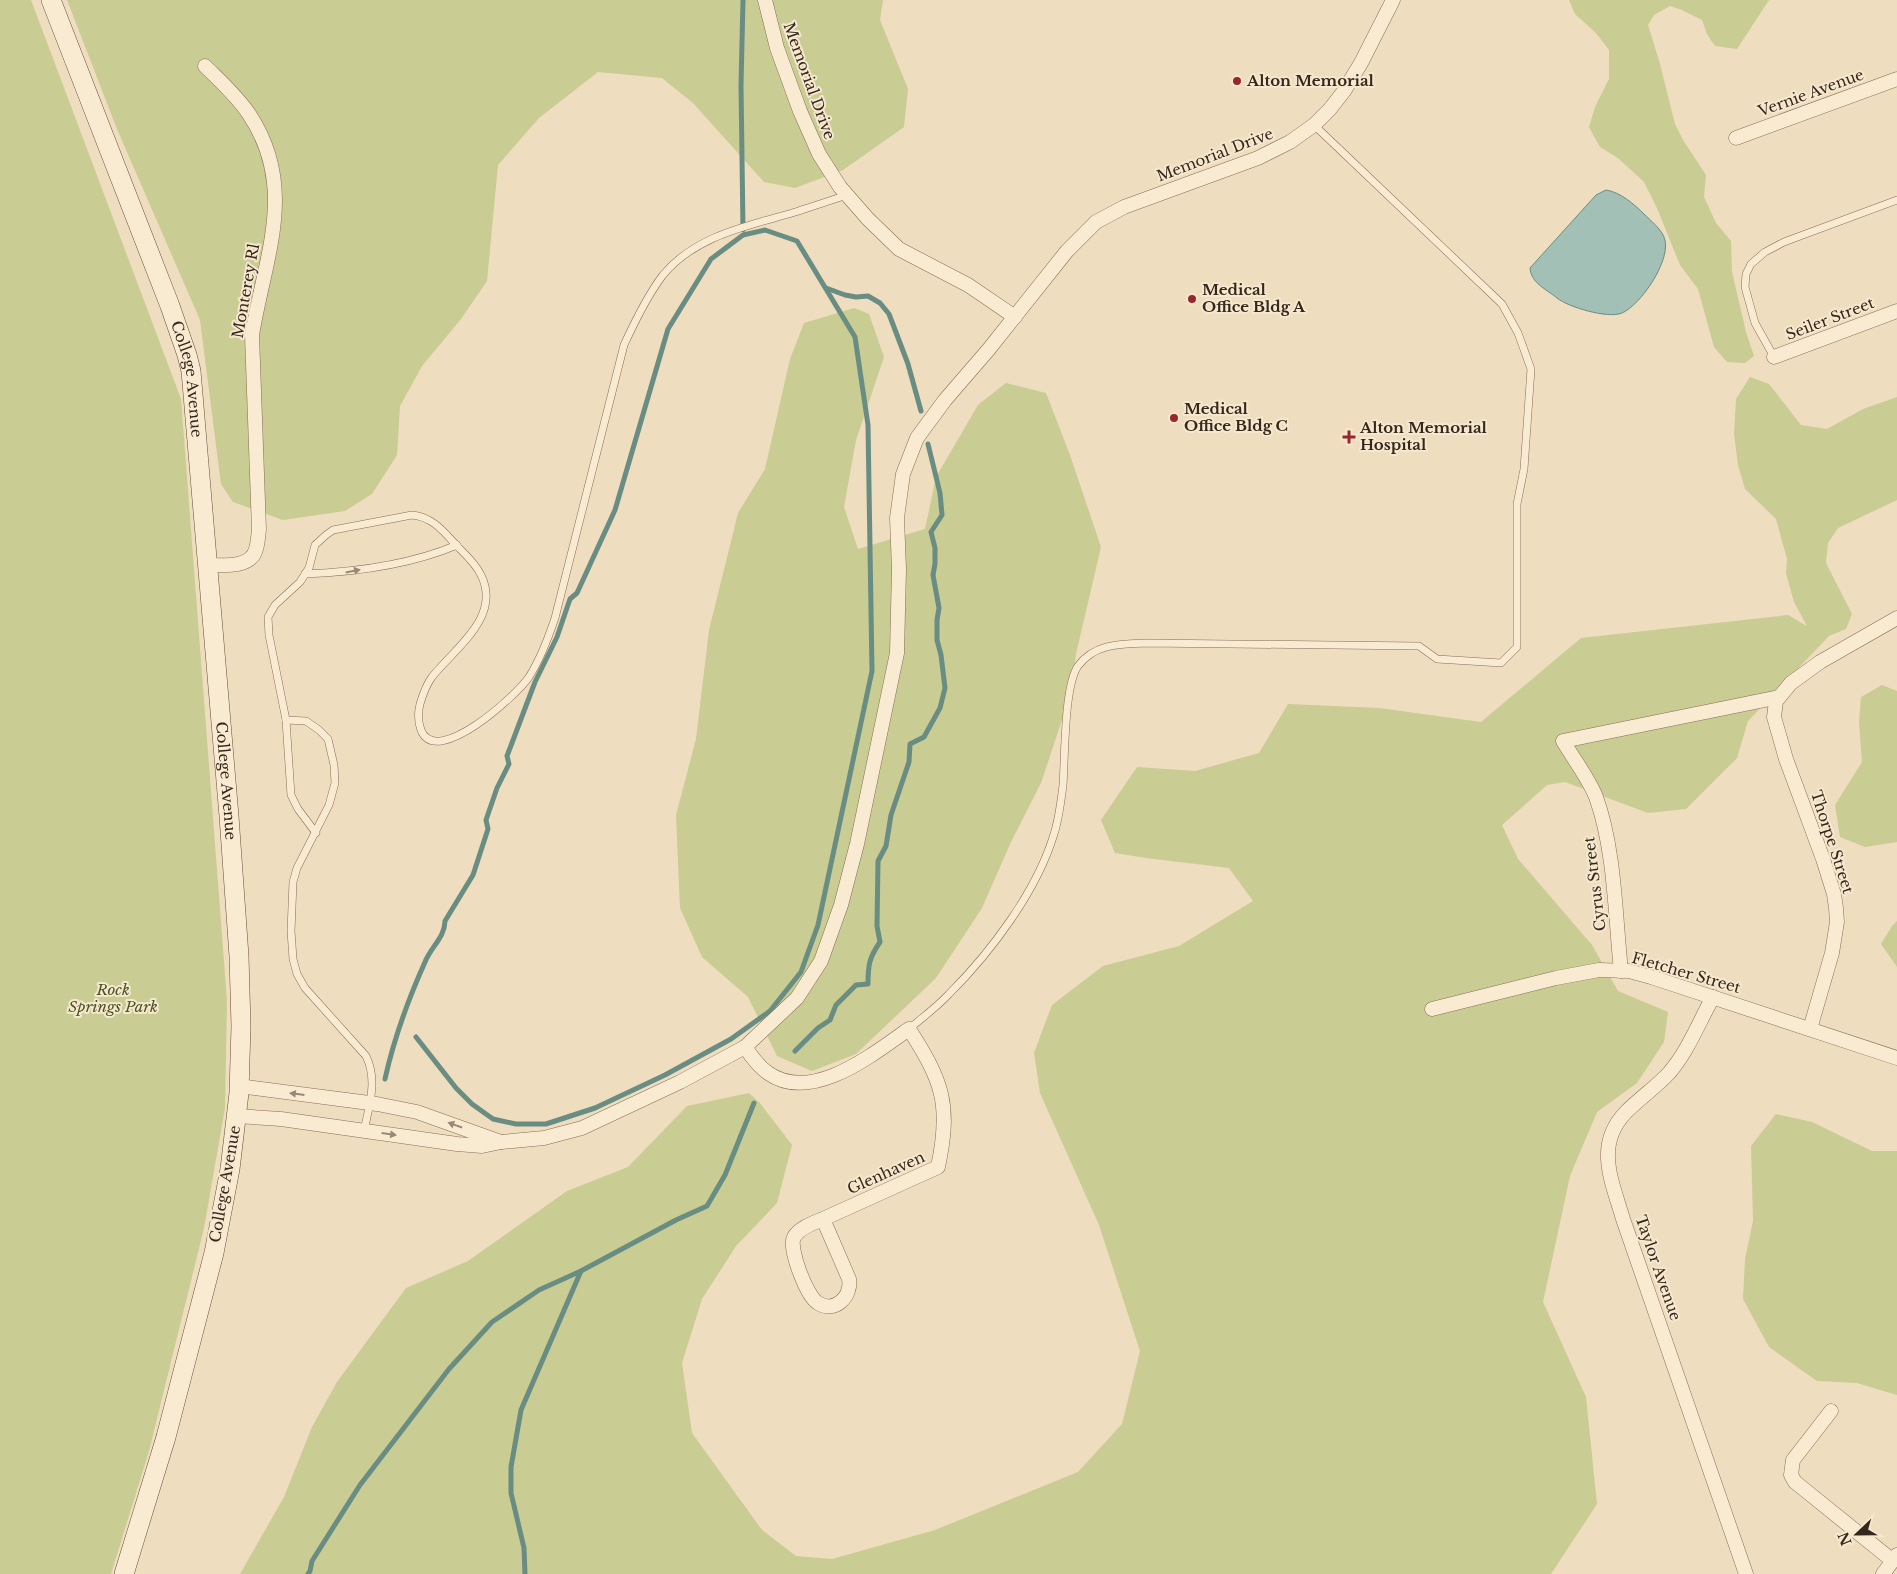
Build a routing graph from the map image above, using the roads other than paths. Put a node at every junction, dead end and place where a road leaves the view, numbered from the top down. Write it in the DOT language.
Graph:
graph roads {
  1 [pos="51,0"];
  2 [pos="764,0"];
  3 [pos="1393,0"];
  4 [pos="205,66"];
  5 [pos="1897,79"];
  6 [pos="1314,125"];
  7 [pos="1736,138"];
  8 [pos="847,195"];
  9 [pos="1897,200"];
  10 [pos="1897,311"];
  11 [pos="1015,317"];
  12 [pos="1774,357"];
  13 [pos="457,545"];
  14 [pos="207,565"];
  15 [pos="305,574"];
  16 [pos="1897,618"];
  17 [pos="1779,698"];
  18 [pos="286,720"];
  19 [pos="316,833"];
  20 [pos="1621,970"];
  21 [pos="1713,997"];
  22 [pos="1432,1009"];
  23 [pos="909,1029"];
  24 [pos="1810,1029"];
  25 [pos="745,1047"];
  26 [pos="1897,1058"];
  27 [pos="239,1086"];
  28 [pos="370,1103"];
  29 [pos="237,1116"];
  30 [pos="364,1131"];
  31 [pos="501,1142"];
  32 [pos="823,1219"];
  33 [pos="1831,1411"];
  34 [pos="1895,1558"];
  35 [pos="124,1574"];
  36 [pos="1746,1574"];
  37 [pos="1883,1574"];
  1 -- 14 [label="main road, College Avenue"];
  2 -- 8 [label="street, Memorial Drive"];
  3 -- 6 [label="street, Memorial Drive"];
  4 -- 14 [label="street, Monterey Rl"];
  5 -- 7 [label="street, Vernie Avenue"];
  6 -- 11 [label="street, Memorial Drive"];
  6 -- 23 [label="lane"];
  8 -- 11 [label="street, Memorial Drive"];
  8 -- 13 [label="lane"];
  9 -- 12 [label="lane"];
  10 -- 12 [label="street, Seiler Street"];
  11 -- 25 [label="street, Memorial Drive"];
  15 -- 13 [label="lane, one-way"];
  13 -- 15 [label="lane"];
  14 -- 27 [label="main road, College Avenue"];
  15 -- 18 [label="lane"];
  16 -- 17 [label="street"];
  17 -- 20 [label="street, Cyrus Street"];
  17 -- 24 [label="street, Thorpe Street"];
  18 -- 19 [label="lane"];
  18 -- 19 [label="lane"];
  19 -- 28 [label="lane"];
  20 -- 21 [label="street, Fletcher Street"];
  20 -- 22 [label="street, Fletcher Street"];
  21 -- 24 [label="street, Fletcher Street"];
  21 -- 36 [label="street, Taylor Avenue"];
  23 -- 25 [label="street"];
  23 -- 32 [label="street, Glenhaven"];
  24 -- 26 [label="street, Fletcher Street"];
  25 -- 31 [label="street, Memorial Drive"];
  28 -- 27 [label="street, one-way"];
  27 -- 29 [label="main road, College Avenue"];
  28 -- 30 [label="lane"];
  31 -- 28 [label="street, one-way"];
  29 -- 30 [label="street, Memorial Drive"];
  29 -- 35 [label="main road, College Avenue"];
  30 -- 31 [label="street, Memorial Drive, one-way"];
  32 -- 32 [label="street, Glenhaven"];
  33 -- 34 [label="street"];
  34 -- 37 [label="street"];
}
